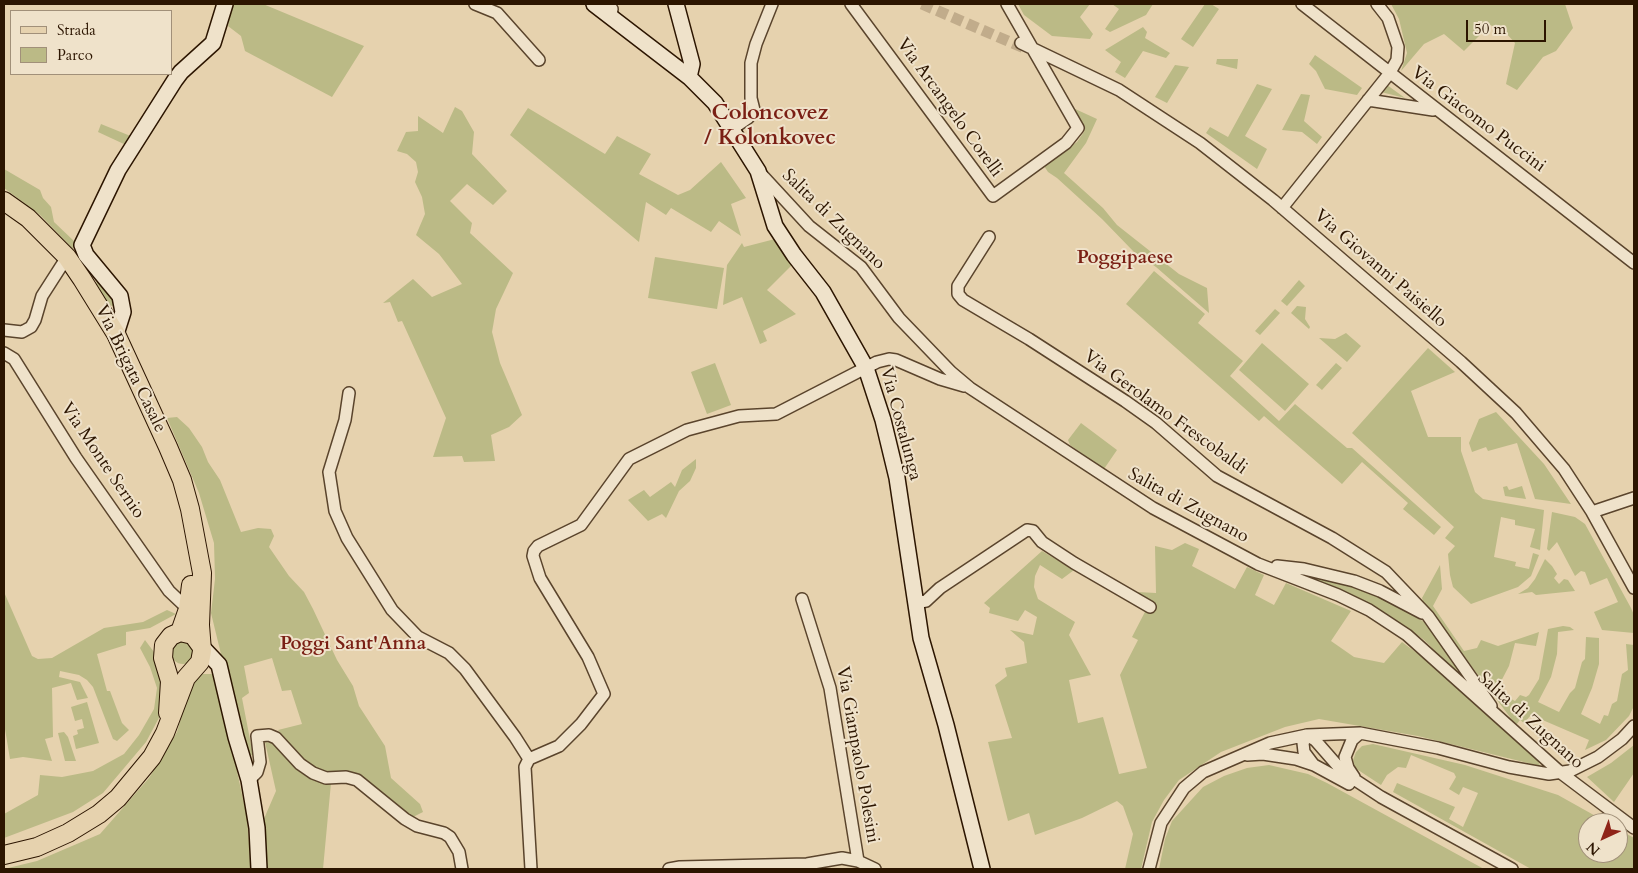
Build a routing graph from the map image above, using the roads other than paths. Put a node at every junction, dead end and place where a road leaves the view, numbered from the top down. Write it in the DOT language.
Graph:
graph roads {
  1 [pos="225,4"];
  2 [pos="475,4"];
  3 [pos="594,4"];
  4 [pos="676,4"];
  5 [pos="772,4"];
  6 [pos="852,4"];
  7 [pos="1007,4"];
  8 [pos="1302,4"];
  9 [pos="1378,4"];
  10 [pos="610,10"];
  11 [pos="1026,47"];
  12 [pos="538,60"];
  13 [pos="1389,74"];
  14 [pos="689,77"];
  15 [pos="1368,100"];
  16 [pos="1435,110"];
  17 [pos="732,129"];
  18 [pos="758,170"];
  19 [pos="4,201"];
  20 [pos="1282,208"];
  21 [pos="989,237"];
  22 [pos="67,258"];
  23 [pos="1634,263"];
  24 [pos="4,330"];
  25 [pos="116,334"];
  26 [pos="4,353"];
  27 [pos="866,368"];
  28 [pos="970,388"];
  29 [pos="349,393"];
  30 [pos="1634,498"];
  31 [pos="190,509"];
  32 [pos="1592,512"];
  33 [pos="1258,564"];
  34 [pos="1634,588"];
  35 [pos="169,591"];
  36 [pos="191,592"];
  37 [pos="802,599"];
  38 [pos="915,603"];
  39 [pos="1150,607"];
  40 [pos="188,610"];
  41 [pos="1428,616"];
  42 [pos="180,632"];
  43 [pos="201,646"];
  44 [pos="166,663"];
  45 [pos="194,668"];
  46 [pos="224,684"];
  47 [pos="1500,720"];
  48 [pos="1634,726"];
  49 [pos="165,733"];
  50 [pos="1360,733"];
  51 [pos="1307,735"];
  52 [pos="1236,756"];
  53 [pos="529,759"];
  54 [pos="1314,765"];
  55 [pos="1561,773"];
  56 [pos="249,780"];
  57 [pos="1356,780"];
  58 [pos="1381,797"];
  59 [pos="1634,828"];
  60 [pos="4,855"];
  61 [pos="858,860"];
  62 [pos="259,869"];
  63 [pos="462,869"];
  64 [pos="531,869"];
  65 [pos="669,869"];
  66 [pos="875,869"];
  67 [pos="982,869"];
  68 [pos="1149,869"];
  69 [pos="1512,869"];
  1 -- 25 [label="street"];
  2 -- 12 [label="street"];
  3 -- 10 [label="street, Via Costalunga"];
  4 -- 14 [label="street"];
  5 -- 17 [label="street"];
  6 -- 11 [label="street, Via Arcangelo Corelli"];
  7 -- 11 [label="street, Via Arcangelo Corelli"];
  8 -- 13 [label="street, Via Giacomo Puccini"];
  9 -- 13 [label="street"];
  10 -- 14 [label="street, Via Costalunga"];
  11 -- 20 [label="street, Via Giovanni Paisiello"];
  13 -- 15 [label="street"];
  13 -- 16 [label="street, Via Giacomo Puccini"];
  14 -- 17 [label="street, Via Costalunga"];
  15 -- 16 [label="street"];
  15 -- 20 [label="street"];
  16 -- 23 [label="street, Via Giacomo Puccini"];
  17 -- 18 [label="street, Via Costalunga"];
  18 -- 27 [label="street, Via Costalunga"];
  18 -- 28 [label="street, Salita di Zugnano"];
  19 -- 22 [label="main road, Via Brigata Casale"];
  20 -- 32 [label="street, Via Giovanni Paisiello"];
  21 -- 41 [label="street, Via Gerolamo Frescobaldi"];
  22 -- 24 [label="street"];
  22 -- 25 [label="main road, Via Brigata Casale"];
  25 -- 31 [label="main road, Via Brigata Casale"];
  26 -- 35 [label="street, Via Monte Sernio"];
  27 -- 28 [label="street"];
  27 -- 38 [label="street, Via Costalunga"];
  27 -- 53 [label="street"];
  28 -- 33 [label="street, Salita di Zugnano"];
  29 -- 53 [label="street"];
  30 -- 32 [label="street"];
  31 -- 36 [label="main road, Via Brigata Casale"];
  31 -- 43 [label="main road, Via Brigata Casale"];
  32 -- 34 [label="street, Via Giovanni Paisiello"];
  33 -- 41 [label="street, Via Gerolamo Frescobaldi"];
  33 -- 47 [label="street, Salita di Zugnano"];
  35 -- 36 [label="street"];
  35 -- 40 [label="street, Via Monte Sernio"];
  36 -- 40 [label="main road, Via Brigata Casale"];
  36 -- 43 [label="street"];
  37 -- 61 [label="street, Via Giampaolo Polesini"];
  38 -- 39 [label="street"];
  38 -- 67 [label="street, Via Costalunga"];
  40 -- 42 [label="main road, Via Brigata Casale"];
  41 -- 47 [label="street, Via Gerolamo Frescobaldi"];
  42 -- 43 [label="main road"];
  42 -- 44 [label="main road, Via Brigata Casale"];
  43 -- 45 [label="main road, Via Brigata Casale"];
  43 -- 46 [label="street"];
  44 -- 45 [label="main road"];
  44 -- 49 [label="main road, Via Brigata Casale"];
  45 -- 46 [label="street"];
  45 -- 49 [label="main road, Via Brigata Casale"];
  46 -- 56 [label="street"];
  47 -- 55 [label="street, Salita di Zugnano"];
  48 -- 55 [label="street"];
  49 -- 60 [label="main road, Via Brigata Casale"];
  50 -- 51 [label="street"];
  50 -- 55 [label="street"];
  50 -- 57 [label="street"];
  51 -- 52 [label="street"];
  51 -- 54 [label="street"];
  51 -- 57 [label="street"];
  52 -- 54 [label="street"];
  52 -- 68 [label="street"];
  53 -- 64 [label="street"];
  54 -- 58 [label="street"];
  55 -- 59 [label="street, Salita di Zugnano"];
  56 -- 62 [label="street"];
  56 -- 63 [label="street"];
  57 -- 58 [label="street"];
  58 -- 69 [label="street"];
  61 -- 65 [label="street, Via Giampaolo Polesini"];
  61 -- 66 [label="street, Via Giampaolo Polesini"];
}
